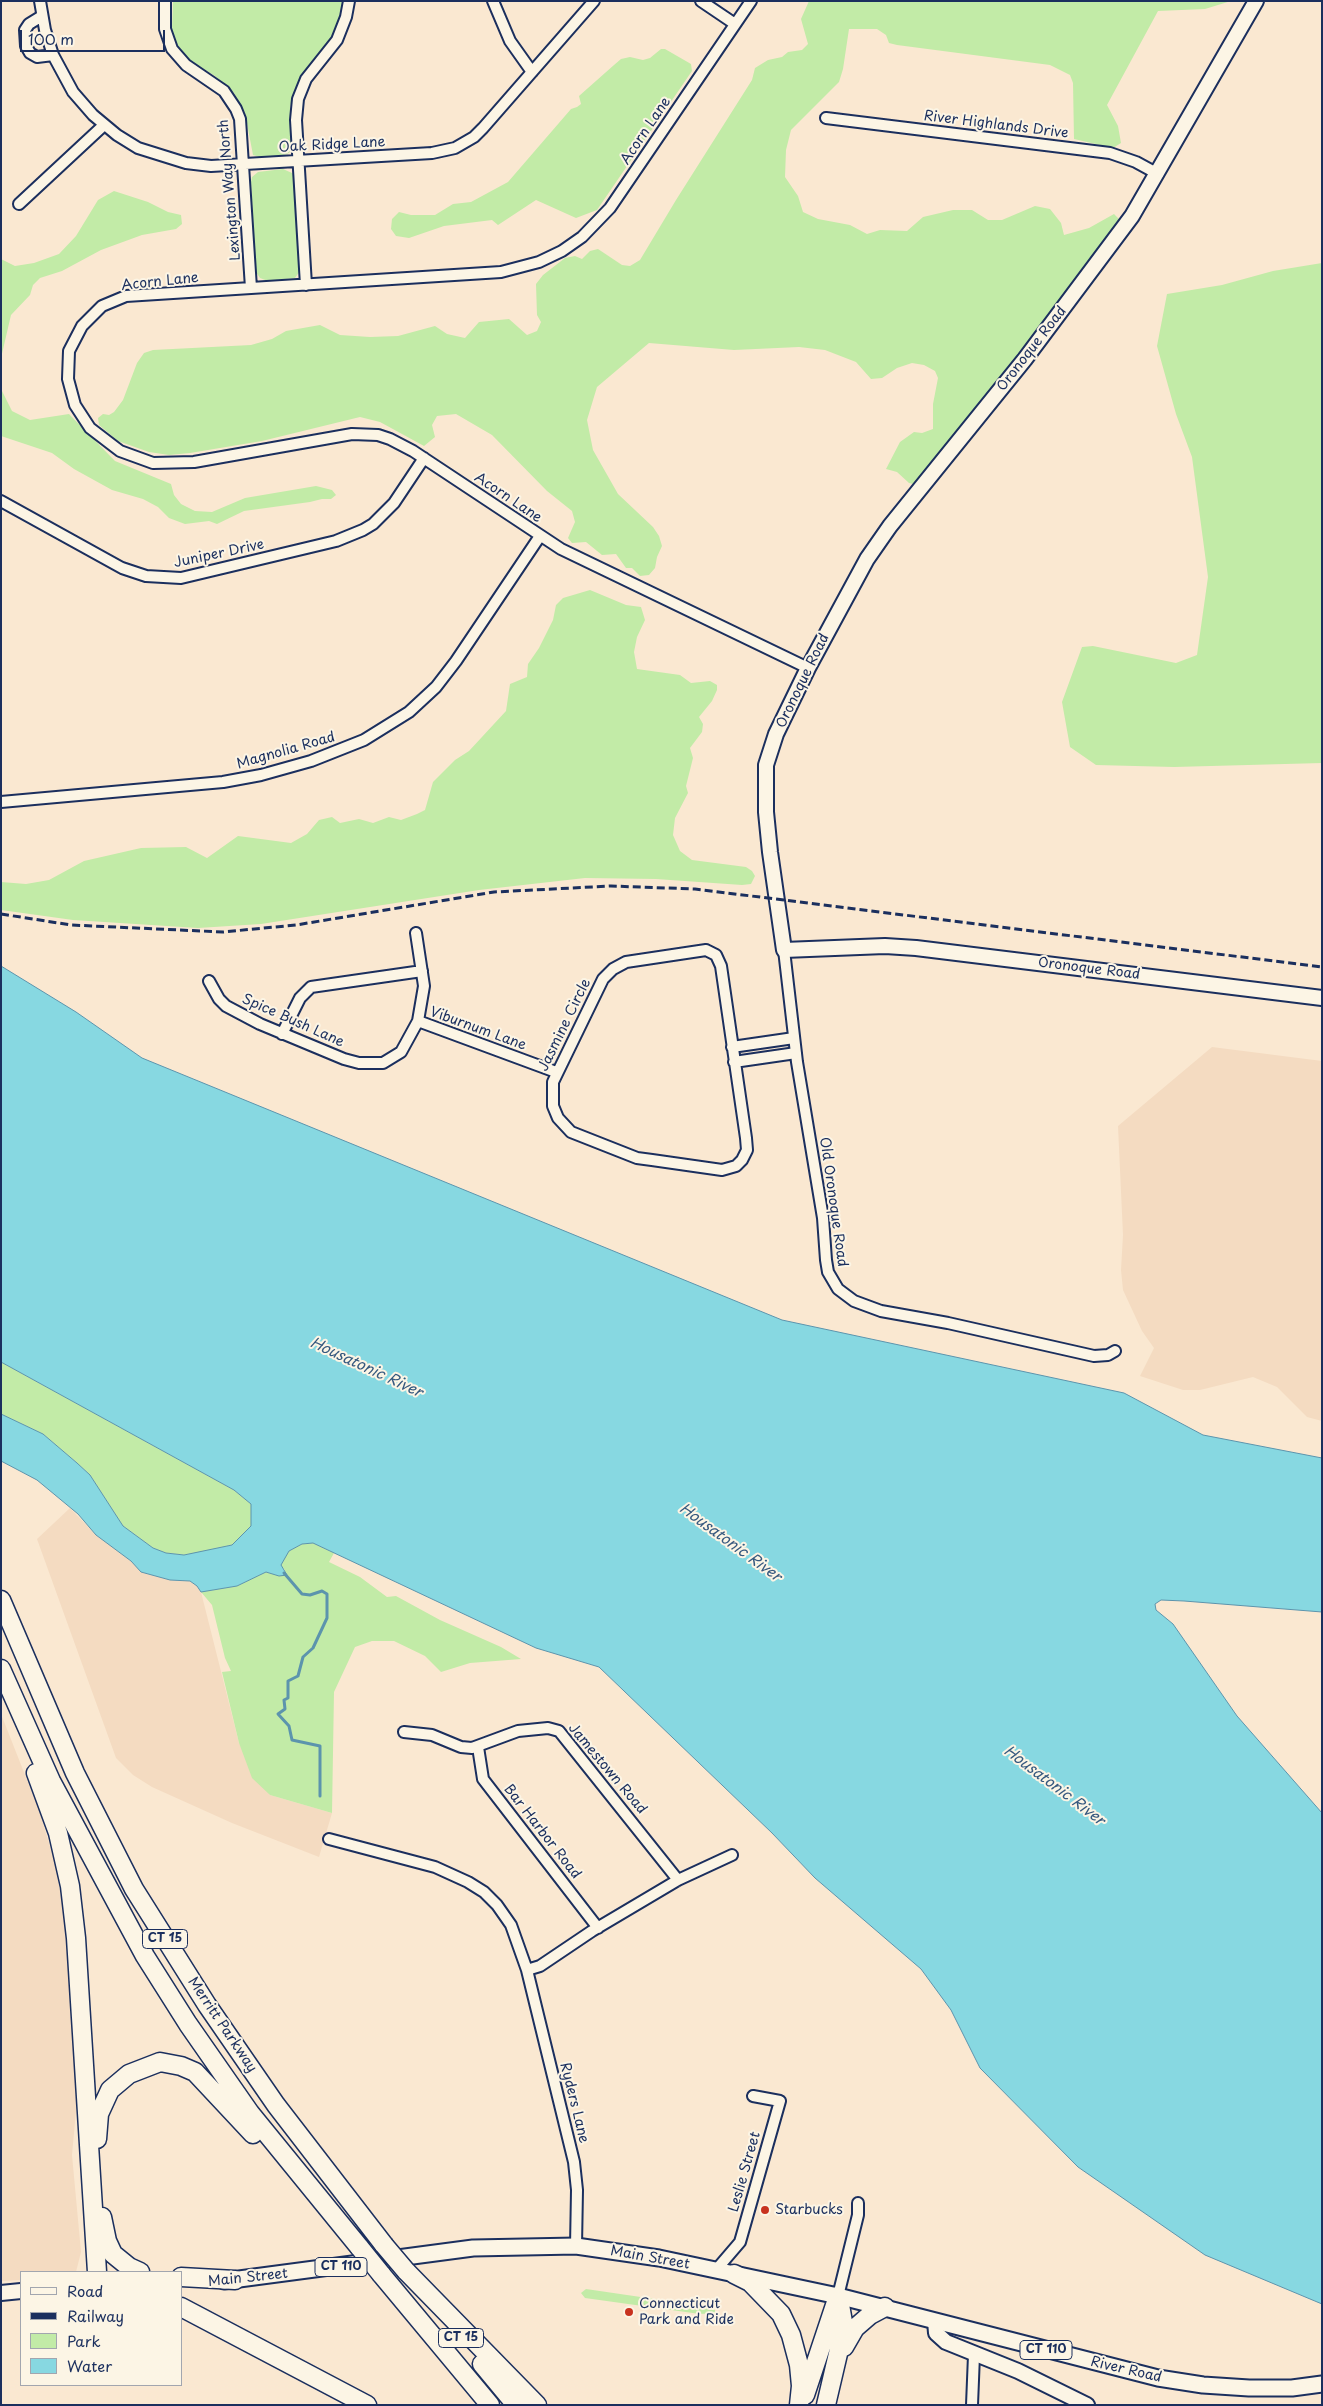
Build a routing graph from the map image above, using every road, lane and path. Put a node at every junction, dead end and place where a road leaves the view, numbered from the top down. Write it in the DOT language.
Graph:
graph roads {
  1 [pos="40,1"];
  2 [pos="165,1"];
  3 [pos="349,1"];
  4 [pos="493,1"];
  5 [pos="594,1"];
  6 [pos="701,1"];
  7 [pos="751,1"];
  8 [pos="1256,1"];
  9 [pos="42,16"];
  10 [pos="735,24"];
  11 [pos="53,55"];
  12 [pos="532,72"];
  13 [pos="826,118"];
  14 [pos="104,125"];
  15 [pos="299,161"];
  16 [pos="244,164"];
  17 [pos="1158,174"];
  18 [pos="20,204"];
  19 [pos="306,285"];
  20 [pos="251,288"];
  21 [pos="424,458"];
  22 [pos="1,501"];
  23 [pos="540,536"];
  24 [pos="808,668"];
  25 [pos="1,802"];
  26 [pos="416,933"];
  27 [pos="784,950"];
  28 [pos="422,971"];
  29 [pos="209,981"];
  30 [pos="1322,998"];
  31 [pos="418,1021"];
  32 [pos="282,1034"];
  33 [pos="794,1038"];
  34 [pos="732,1047"];
  35 [pos="796,1052"];
  36 [pos="734,1062"];
  37 [pos="556,1072"];
  38 [pos="1115,1351"];
  39 [pos="1,1600"];
  40 [pos="2,1671"];
  41 [pos="404,1732"];
  42 [pos="478,1747"];
  43 [pos="329,1839"];
  44 [pos="732,1855"];
  45 [pos="678,1880"];
  46 [pos="598,1928"];
  47 [pos="528,1970"];
  48 [pos="753,2096"];
  49 [pos="858,2203"];
  50 [pos="334,2217"];
  51 [pos="576,2246"];
  52 [pos="716,2270"];
  53 [pos="97,2271"];
  54 [pos="138,2271"];
  55 [pos="406,2271"];
  56 [pos="734,2274"];
  57 [pos="182,2277"];
  58 [pos="235,2280"];
  59 [pos="182,2284"];
  60 [pos="20,2292"];
  61 [pos="1,2293"];
  62 [pos="838,2296"];
  63 [pos="885,2307"];
  64 [pos="182,2308"];
  65 [pos="935,2321"];
  66 [pos="974,2354"];
  67 [pos="839,2356"];
  68 [pos="1322,2384"];
  69 [pos="367,2405"];
  70 [pos="490,2405"];
  71 [pos="516,2405"];
  72 [pos="537,2405"];
  73 [pos="800,2405"];
  74 [pos="826,2405"];
  75 [pos="972,2405"];
  76 [pos="1087,2405"];
  1 -- 9 [label="street, Oak Ridge Lane"];
  2 -- 16 [label="street, Lexington Way North"];
  3 -- 15 [label="street"];
  4 -- 12 [label="street"];
  5 -- 12 [label="street, Oak Ridge Lane"];
  6 -- 10 [label="street"];
  7 -- 10 [label="street, Acorn Lane"];
  8 -- 17 [label="street, Oronoque Road"];
  9 -- 11 [label="street, Oak Ridge Lane"];
  9 -- 11 [label="street"];
  10 -- 19 [label="street, Acorn Lane"];
  11 -- 14 [label="street, Oak Ridge Lane"];
  12 -- 15 [label="street, Oak Ridge Lane"];
  13 -- 17 [label="street, River Highlands Drive"];
  14 -- 16 [label="street, Oak Ridge Lane"];
  14 -- 18 [label="street"];
  15 -- 16 [label="street, Oak Ridge Lane"];
  15 -- 19 [label="street"];
  16 -- 20 [label="street, Lexington Way North"];
  17 -- 24 [label="street, Oronoque Road"];
  19 -- 20 [label="street, Acorn Lane"];
  20 -- 21 [label="street, Acorn Lane"];
  21 -- 22 [label="street, Juniper Drive"];
  21 -- 23 [label="street, Acorn Lane"];
  23 -- 24 [label="street, Acorn Lane"];
  23 -- 25 [label="street, Magnolia Road"];
  24 -- 27 [label="street, Oronoque Road"];
  26 -- 28 [label="street, Spice Bush Lane"];
  27 -- 30 [label="street, Oronoque Road"];
  27 -- 33 [label="street, Old Oronoque Road"];
  28 -- 31 [label="street, Spice Bush Lane"];
  28 -- 32 [label="street"];
  29 -- 32 [label="street, Spice Bush Lane"];
  31 -- 32 [label="street, Spice Bush Lane"];
  31 -- 37 [label="street, Viburnum Lane"];
  33 -- 34 [label="street"];
  33 -- 35 [label="street, Old Oronoque Road"];
  34 -- 36 [label="street, Jasmine Circle"];
  34 -- 37 [label="street, Jasmine Circle"];
  35 -- 36 [label="street"];
  35 -- 38 [label="street, Old Oronoque Road"];
  36 -- 37 [label="street, Jasmine Circle"];
  39 -- 55 [label="highway, Merritt Parkway / CT 15, bridge"];
  40 -- 50 [label="highway, Merritt Parkway / CT 15"];
  40 -- 53 [label="highway"];
  41 -- 42 [label="street"];
  42 -- 45 [label="street, Jamestown Road"];
  42 -- 46 [label="street, Bar Harbor Road"];
  43 -- 47 [label="street, Ryders Lane"];
  44 -- 45 [label="street"];
  45 -- 46 [label="street"];
  46 -- 47 [label="street"];
  47 -- 51 [label="street, Ryders Lane"];
  48 -- 52 [label="street, Leslie Street"];
  49 -- 62 [label="street"];
  50 -- 54 [label="highway"];
  50 -- 70 [label="highway, Merritt Parkway / CT 15, bridge"];
  51 -- 52 [label="main road, Main Street / CT 110"];
  51 -- 58 [label="main road, Main Street / CT 110"];
  52 -- 56 [label="main road, Main Street / CT 110"];
  55 -- 71 [label="highway, Merritt Parkway / CT 15"];
  55 -- 72 [label="highway"];
  56 -- 62 [label="main road, Main Street / CT 110"];
  56 -- 73 [label="highway"];
  57 -- 58 [label="highway"];
  58 -- 59 [label="main road, Main Street / CT 110"];
  60 -- 61 [label="street"];
  62 -- 63 [label="main road, Main Street / CT 110"];
  62 -- 67 [label="highway"];
  62 -- 73 [label="highway"];
  63 -- 65 [label="main road, Main Street / CT 110"];
  63 -- 67 [label="highway"];
  64 -- 69 [label="highway"];
  65 -- 66 [label="street"];
  65 -- 68 [label="main road, River Road / CT 110"];
  66 -- 75 [label="street"];
  66 -- 76 [label="street"];
  67 -- 74 [label="highway"];
}
